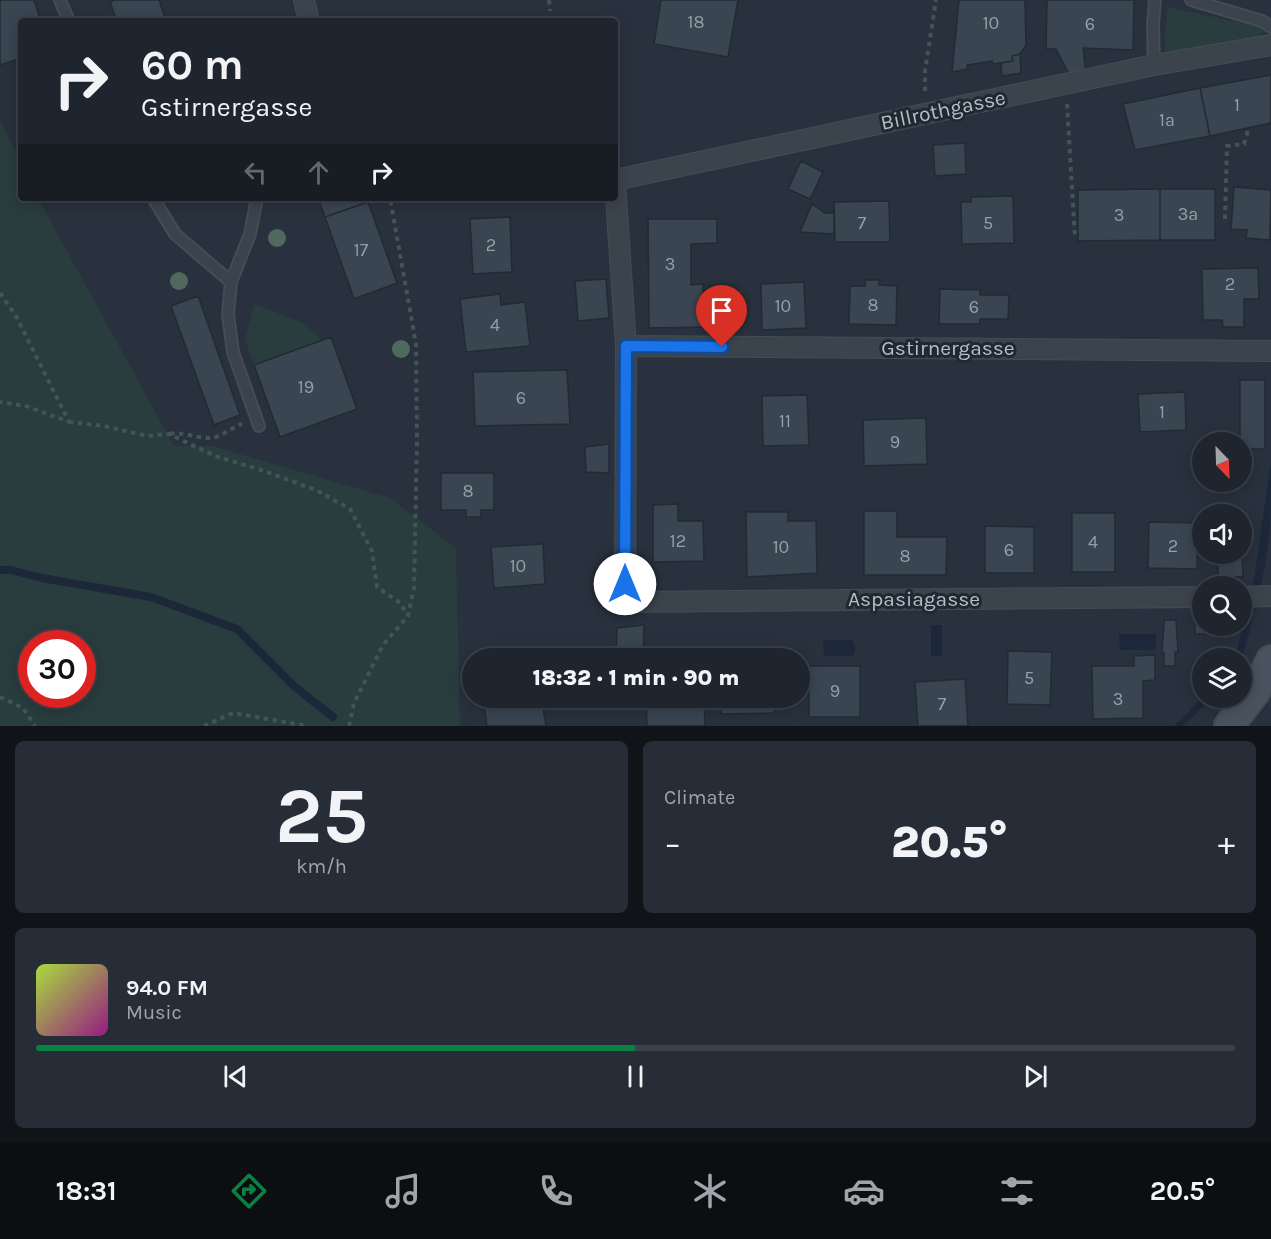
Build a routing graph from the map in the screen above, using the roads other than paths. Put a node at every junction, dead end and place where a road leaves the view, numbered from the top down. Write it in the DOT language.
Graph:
graph roads {
  1 [pos="60,0"];
  2 [pos="304,0"];
  3 [pos="1155,0"];
  4 [pos="1191,0"];
  5 [pos="68,18"];
  6 [pos="308,18"];
  7 [pos="1271,27"];
  8 [pos="1271,45"];
  9 [pos="1154,65"];
  10 [pos="618,180"];
  11 [pos="155,201"];
  12 [pos="256,201"];
  13 [pos="616,201"];
  14 [pos="231,282"];
  15 [pos="626,346"];
  16 [pos="1271,351"];
  17 [pos="259,425"];
  18 [pos="1192,597"];
  19 [pos="1252,597"];
  20 [pos="1271,597"];
  21 [pos="1270,662"];
  22 [pos="1229,726"];
  1 -- 5 [label="lane"];
  2 -- 6 [label="street"];
  3 -- 9 [label="lane"];
  4 -- 7 [label="lane"];
  8 -- 9 [label="street, Billrothgasse"];
  9 -- 10 [label="street, Billrothgasse"];
  11 -- 14 [label="lane"];
  12 -- 14 [label="lane"];
  13 -- 15 [label="street"];
  14 -- 17 [label="lane"];
  15 -- 16 [label="street, Gstirnergasse"];
  15 -- 18 [label="street, Aspasiagasse"];
  19 -- 20 [label="street"];
  21 -- 22 [label="street"];
}
